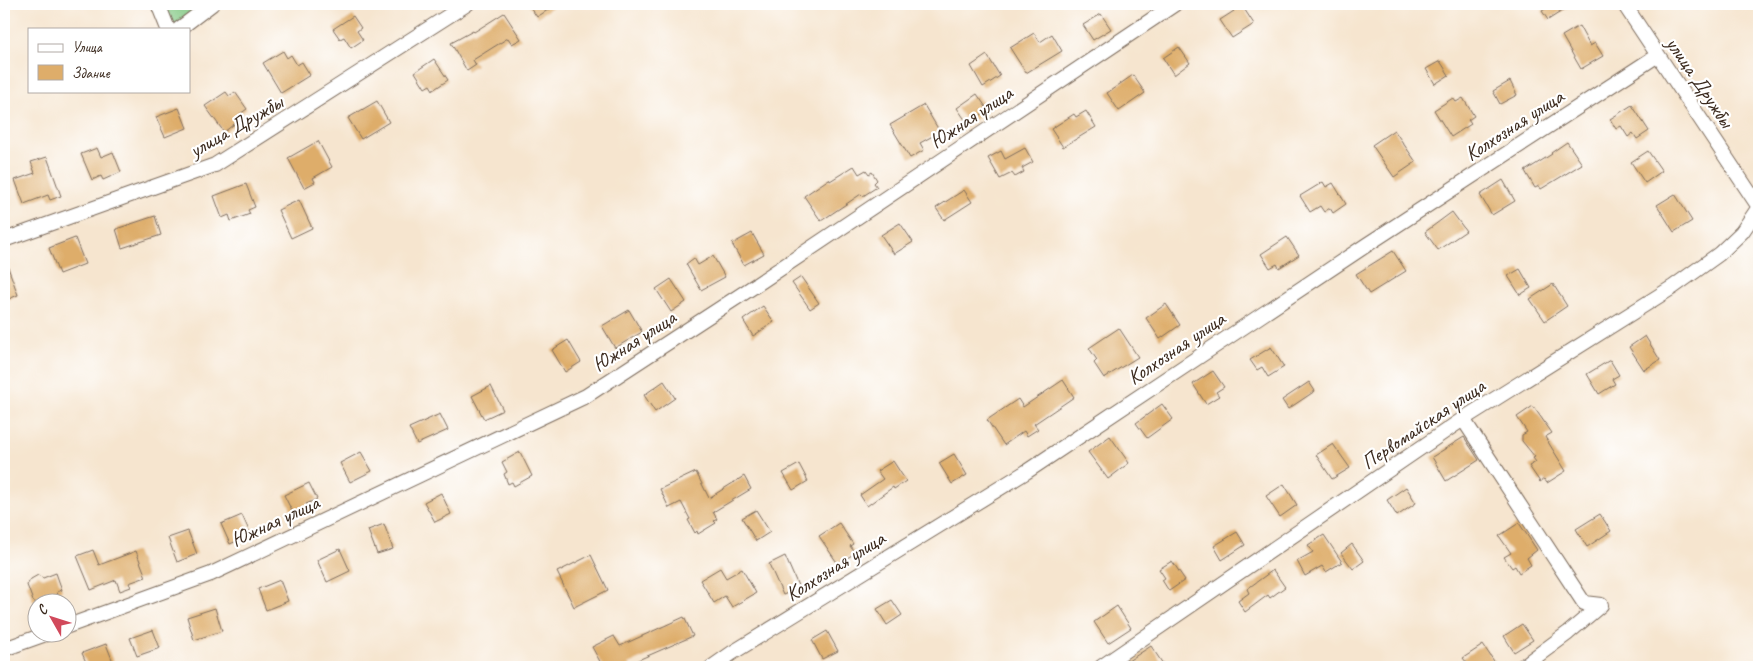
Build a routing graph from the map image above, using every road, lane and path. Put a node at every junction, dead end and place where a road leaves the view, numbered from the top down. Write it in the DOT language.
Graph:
graph roads {
  1 [pos="158,4"];
  2 [pos="212,4"];
  3 [pos="467,4"];
  4 [pos="1175,4"];
  5 [pos="1624,4"];
  6 [pos="168,28"];
  7 [pos="180,28"];
  8 [pos="1658,56"];
  9 [pos="1759,207"];
  10 [pos="4,240"];
  11 [pos="1463,419"];
  12 [pos="78,622"];
  13 [pos="28,640"];
  14 [pos="4,649"];
  15 [pos="712,667"];
  16 [pos="1102,667"];
  17 [pos="1522,667"];
  1 -- 6 [label="street"];
  2 -- 7 [label="street"];
  3 -- 10 [label="street, улица Дружбы"];
  4 -- 12 [label="street, Южная улица"];
  5 -- 8 [label="street, улица Дружбы"];
  8 -- 9 [label="street, улица Дружбы"];
  8 -- 15 [label="street, Колхозная улица"];
  9 -- 11 [label="street, Первомайская улица"];
  11 -- 16 [label="street, Первомайская улица"];
  11 -- 17 [label="street"];
  13 -- 14 [label="street"];
}
